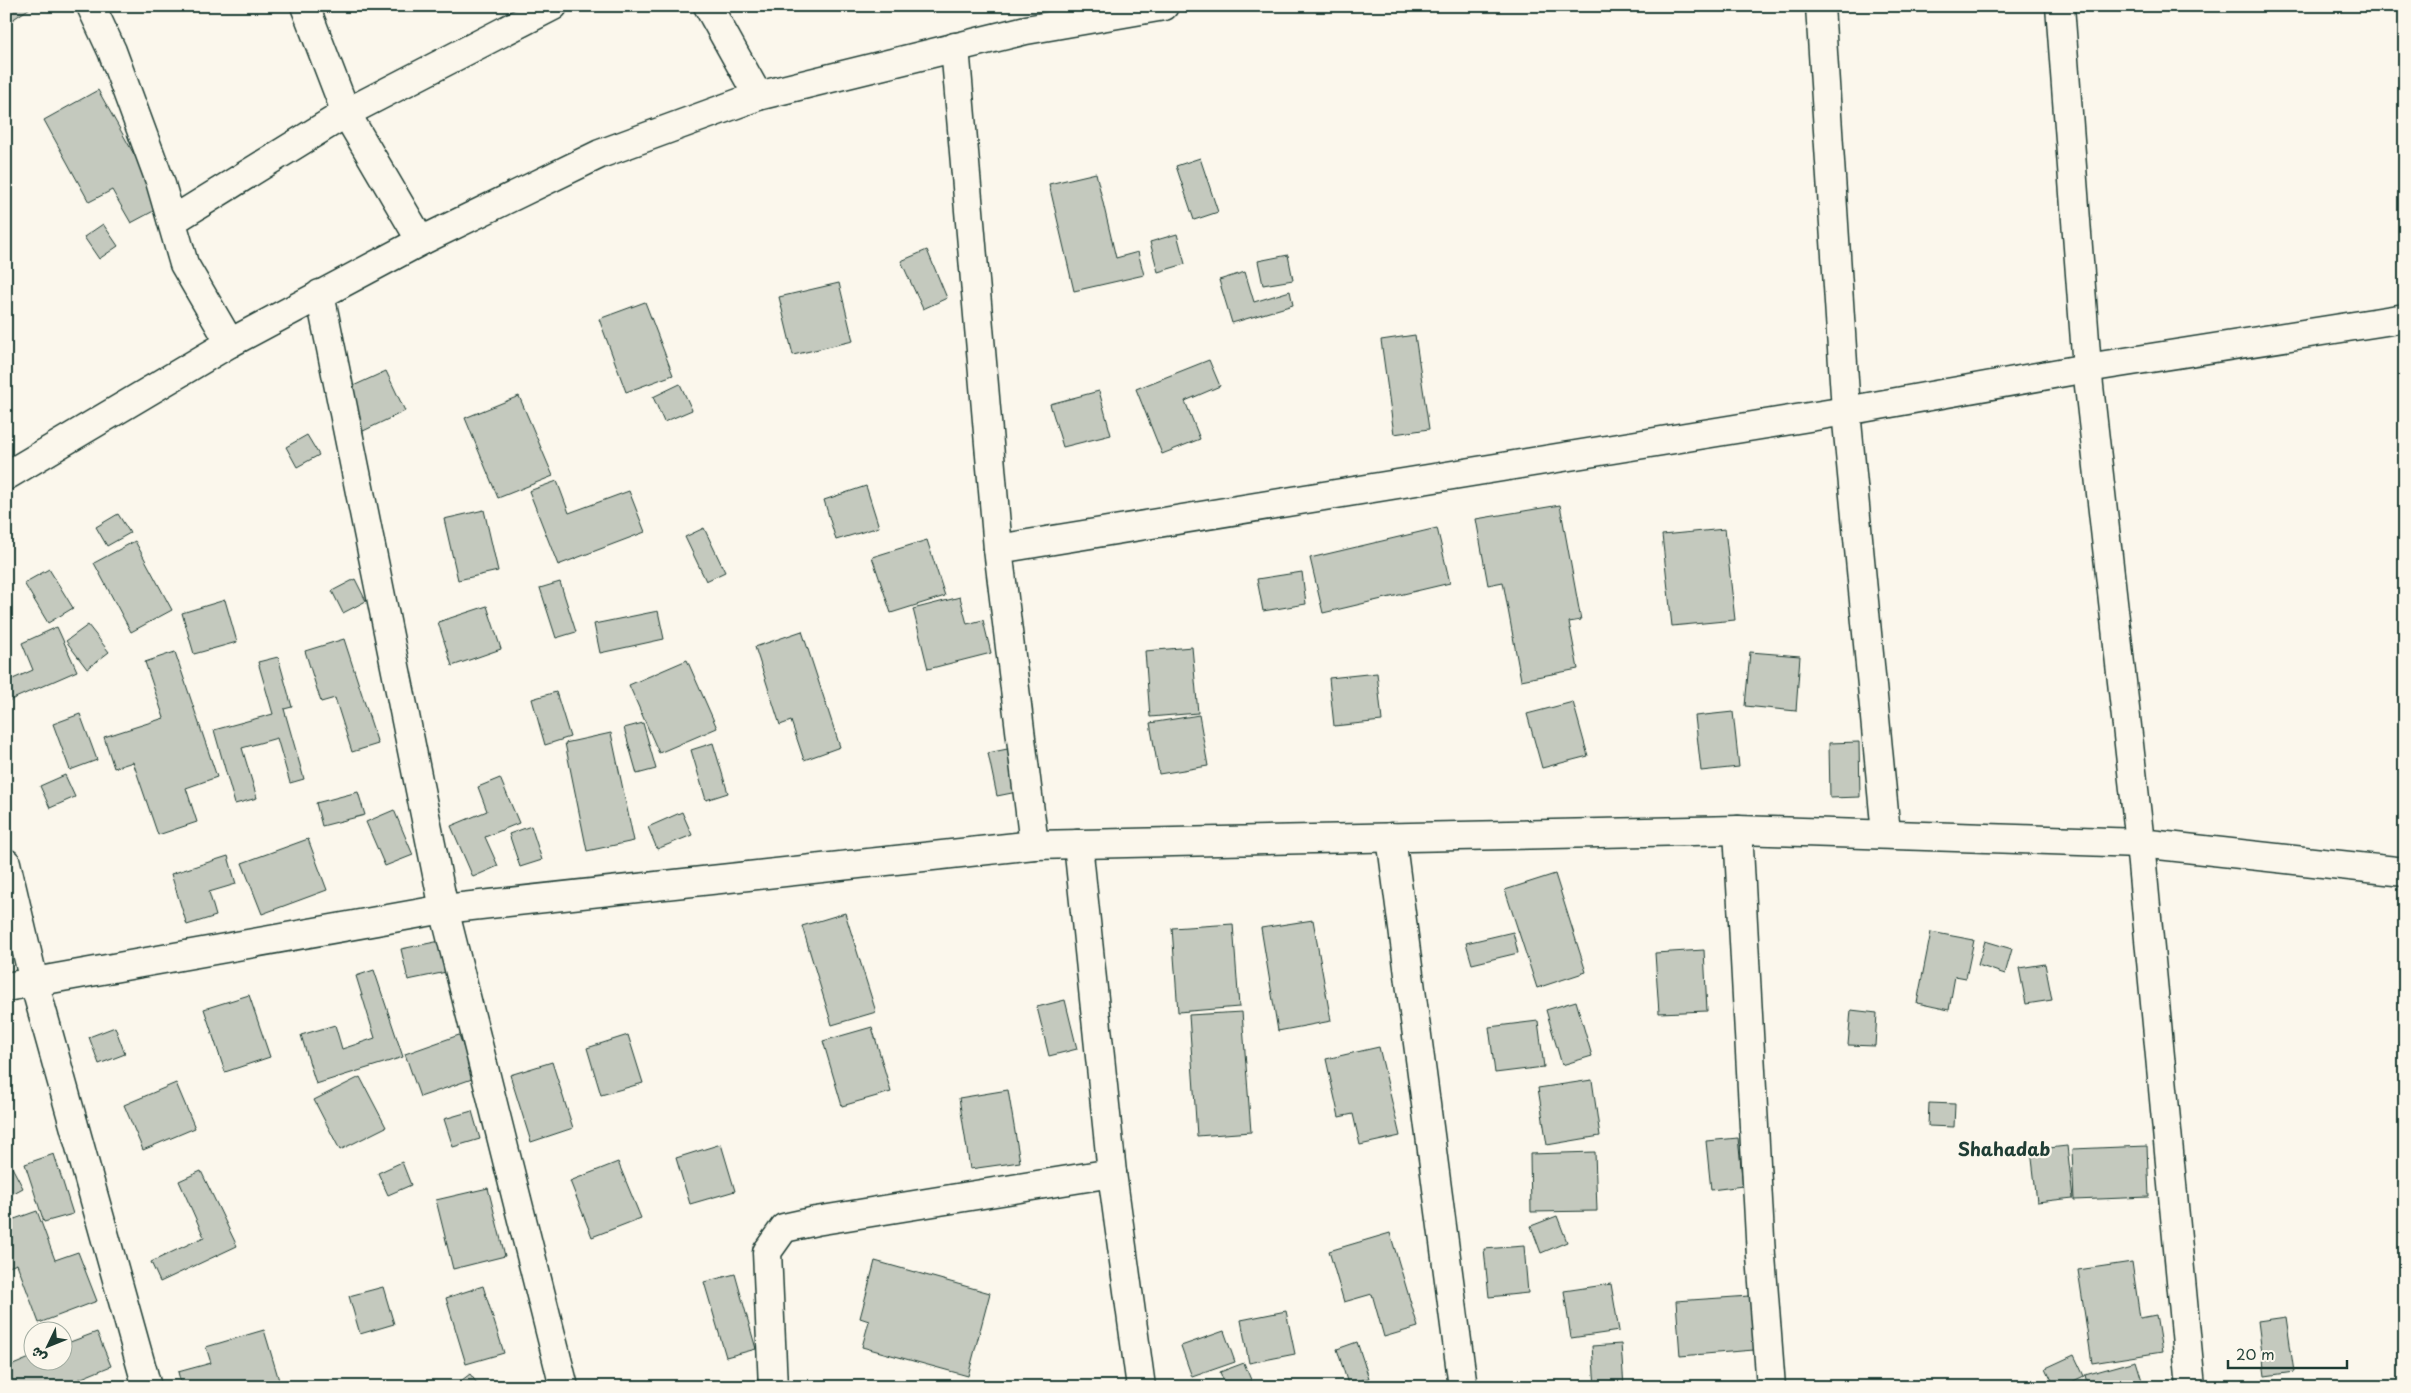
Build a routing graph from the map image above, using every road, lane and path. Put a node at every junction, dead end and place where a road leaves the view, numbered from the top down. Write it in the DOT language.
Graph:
graph roads {
  1 [pos="91,6"];
  2 [pos="305,6"];
  3 [pos="553,6"];
  4 [pos="708,6"];
  5 [pos="1164,6"];
  6 [pos="1820,6"];
  7 [pos="2060,6"];
  8 [pos="1118,10"];
  9 [pos="955,46"];
  10 [pos="758,96"];
  11 [pos="346,114"];
  12 [pos="172,221"];
  13 [pos="421,240"];
  14 [pos="320,294"];
  15 [pos="2405,318"];
  16 [pos="230,343"];
  17 [pos="2087,368"];
  18 [pos="1846,411"];
  19 [pos="6,476"];
  20 [pos="998,549"];
  21 [pos="1738,830"];
  22 [pos="1886,834"];
  23 [pos="1391,837"];
  24 [pos="2140,843"];
  25 [pos="1078,844"];
  26 [pos="1034,845"];
  27 [pos="6,863"];
  28 [pos="2405,872"];
  29 [pos="444,909"];
  30 [pos="34,982"];
  31 [pos="6,987"];
  32 [pos="1112,1173"];
  33 [pos="147,1387"];
  34 [pos="564,1387"];
  35 [pos="773,1387"];
  36 [pos="1141,1387"];
  37 [pos="1463,1387"];
  38 [pos="1772,1387"];
  39 [pos="2191,1387"];
  1 -- 12 [label="street"];
  2 -- 11 [label="street"];
  3 -- 11 [label="street"];
  4 -- 10 [label="street"];
  5 -- 8 [label="street"];
  6 -- 18 [label="street"];
  7 -- 17 [label="street"];
  8 -- 9 [label="street"];
  9 -- 10 [label="street"];
  9 -- 20 [label="street"];
  10 -- 13 [label="street"];
  11 -- 12 [label="street"];
  11 -- 13 [label="street"];
  12 -- 16 [label="street"];
  13 -- 14 [label="street"];
  14 -- 16 [label="street"];
  14 -- 29 [label="street"];
  15 -- 17 [label="street"];
  16 -- 19 [label="street"];
  17 -- 18 [label="street"];
  17 -- 24 [label="street"];
  18 -- 20 [label="street"];
  18 -- 22 [label="street"];
  20 -- 26 [label="street"];
  21 -- 22 [label="street"];
  21 -- 23 [label="street"];
  21 -- 38 [label="street"];
  22 -- 24 [label="street"];
  23 -- 25 [label="street"];
  23 -- 37 [label="street"];
  24 -- 28 [label="street"];
  24 -- 39 [label="street"];
  25 -- 26 [label="street"];
  25 -- 32 [label="street"];
  26 -- 29 [label="street"];
  27 -- 30 [label="street"];
  29 -- 30 [label="street"];
  29 -- 34 [label="street"];
  30 -- 31 [label="street"];
  30 -- 33 [label="street"];
  32 -- 35 [label="street"];
  32 -- 36 [label="street"];
}
